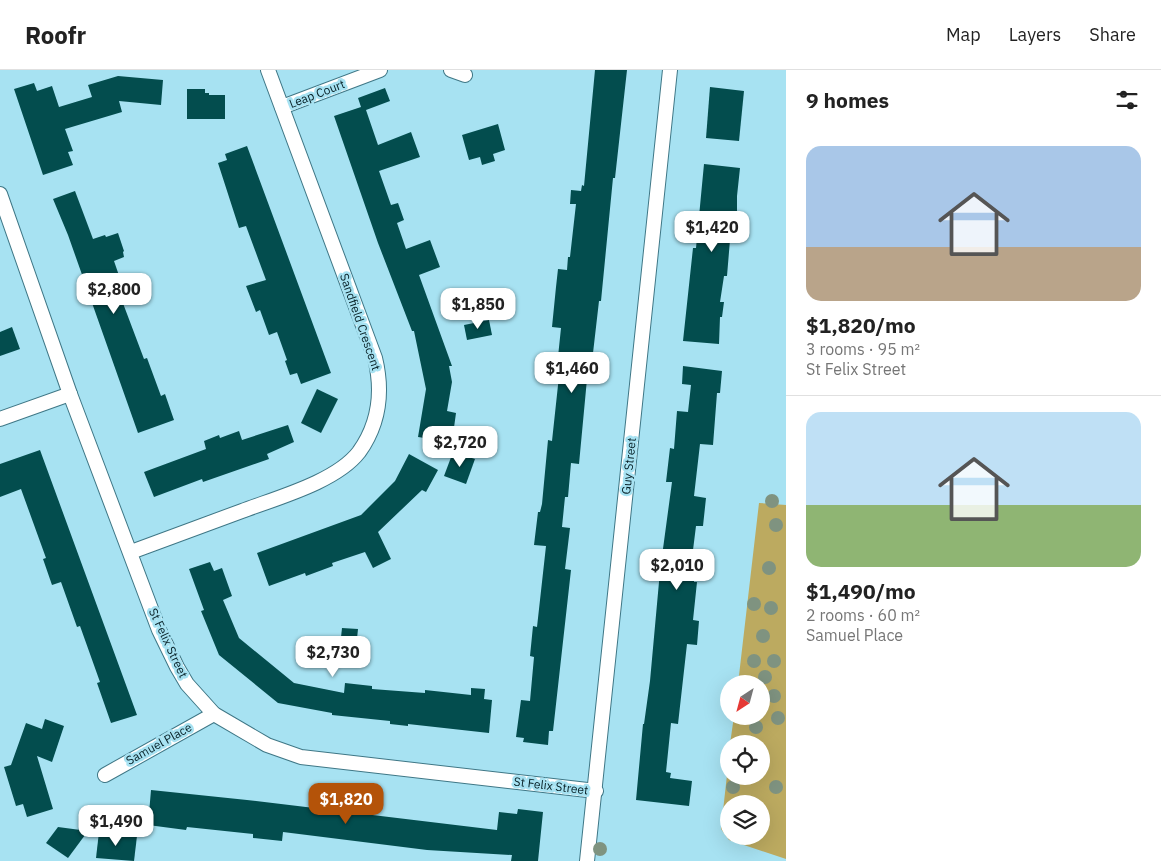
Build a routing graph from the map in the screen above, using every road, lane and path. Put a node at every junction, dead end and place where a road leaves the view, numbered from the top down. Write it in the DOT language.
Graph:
graph roads {
  1 [pos="268,70"];
  2 [pos="380,70"];
  3 [pos="451,70"];
  4 [pos="670,70"];
  5 [pos="465,75"];
  6 [pos="282,107"];
  7 [pos="0,194"];
  8 [pos="70,394"];
  9 [pos="0,420"];
  10 [pos="131,552"];
  11 [pos="214,714"];
  12 [pos="105,775"];
  13 [pos="596,791"];
  14 [pos="587,861"];
  1 -- 6 [label="street, Sandfield Crescent"];
  2 -- 6 [label="street, Leap Court"];
  3 -- 5 [label="street"];
  4 -- 13 [label="street, Guy Street"];
  6 -- 10 [label="street, Sandfield Crescent"];
  7 -- 8 [label="street, St Felix Street"];
  8 -- 9 [label="street"];
  8 -- 10 [label="street, St Felix Street"];
  10 -- 11 [label="street, St Felix Street"];
  11 -- 12 [label="street, Samuel Place"];
  11 -- 13 [label="street, St Felix Street"];
  13 -- 14 [label="street, Guy Street"];
}
